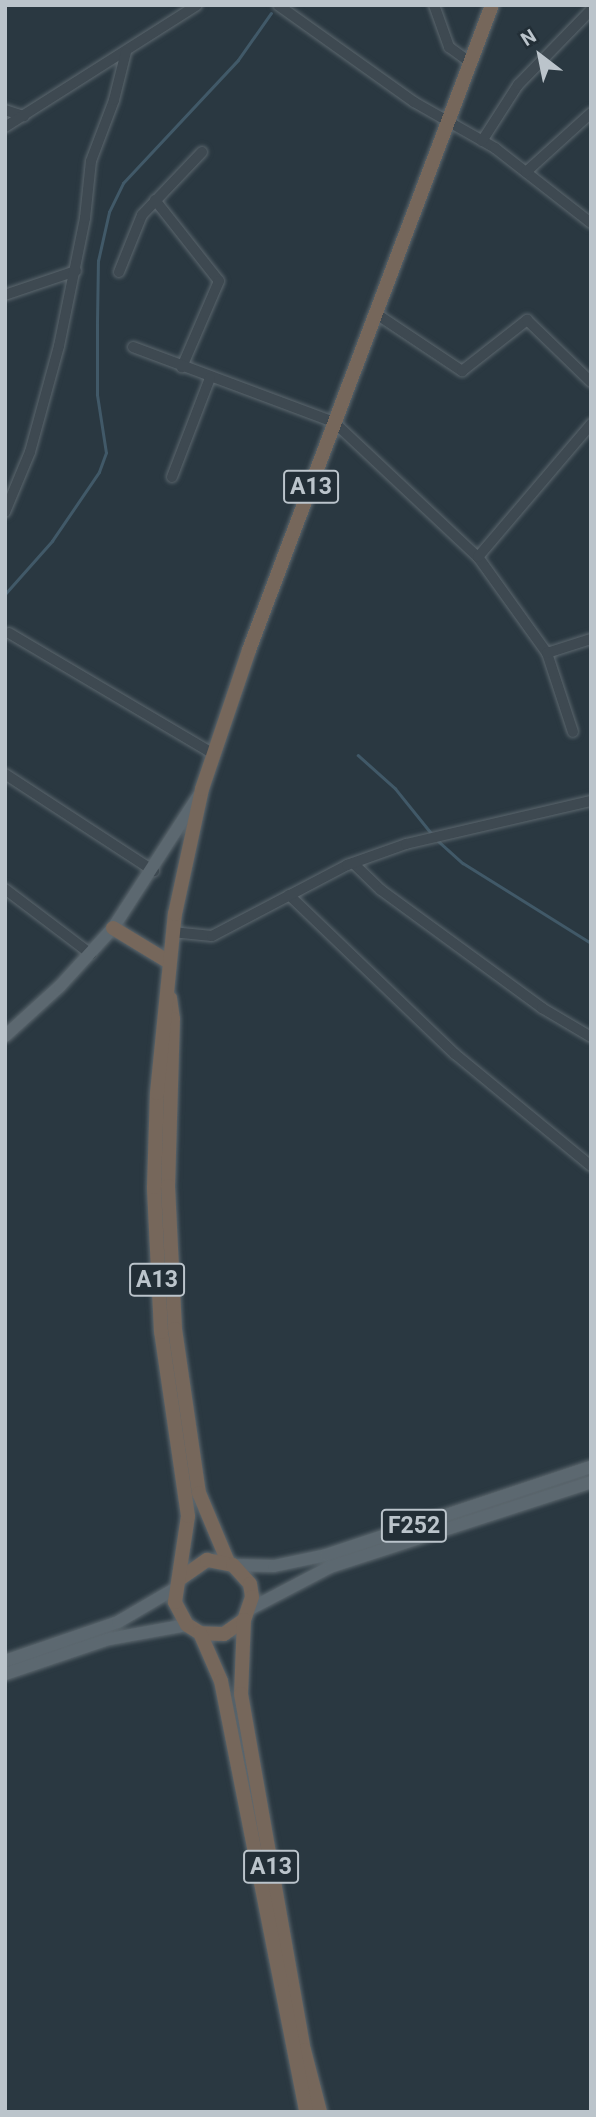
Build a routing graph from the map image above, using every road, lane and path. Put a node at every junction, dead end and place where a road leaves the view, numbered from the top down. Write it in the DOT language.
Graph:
graph roads {
  1 [pos="197,5"];
  2 [pos="434,5"];
  3 [pos="492,5"];
  4 [pos="279,6"];
  5 [pos="591,10"];
  6 [pos="126,52"];
  7 [pos="470,62"];
  8 [pos="5,110"];
  9 [pos="591,113"];
  10 [pos="24,116"];
  11 [pos="449,119"];
  12 [pos="5,127"];
  13 [pos="482,141"];
  14 [pos="202,152"];
  15 [pos="526,172"];
  16 [pos="155,200"];
  17 [pos="591,223"];
  18 [pos="76,271"];
  19 [pos="119,272"];
  20 [pos="5,295"];
  21 [pos="375,313"];
  22 [pos="133,347"];
  23 [pos="181,367"];
  24 [pos="210,378"];
  25 [pos="591,382"];
  26 [pos="334,422"];
  27 [pos="591,424"];
  28 [pos="172,477"];
  29 [pos="5,512"];
  30 [pos="478,557"];
  31 [pos="9,633"];
  32 [pos="591,639"];
  33 [pos="547,653"];
  34 [pos="573,732"];
  35 [pos="214,754"];
  36 [pos="5,774"];
  37 [pos="202,789"];
  38 [pos="591,801"];
  39 [pos="353,863"];
  40 [pos="154,871"];
  41 [pos="5,889"];
  42 [pos="289,895"];
  43 [pos="113,928"];
  44 [pos="172,932"];
  45 [pos="92,954"];
  46 [pos="169,962"];
  47 [pos="167,979"];
  48 [pos="5,1036"];
  49 [pos="591,1037"];
  50 [pos="591,1166"];
  51 [pos="591,1467"];
  52 [pos="591,1482"];
  53 [pos="231,1564"];
  54 [pos="178,1583"];
  55 [pos="247,1615"];
  56 [pos="193,1629"];
  57 [pos="5,1661"];
  58 [pos="5,1674"];
  59 [pos="306,2112"];
  60 [pos="320,2112"];
  1 -- 6 [label="street"];
  2 -- 7 [label="street"];
  3 -- 7 [label="highway, A13"];
  4 -- 11 [label="street"];
  5 -- 13 [label="street"];
  6 -- 10 [label="street"];
  6 -- 18 [label="street"];
  7 -- 11 [label="highway, A13"];
  8 -- 10 [label="street"];
  9 -- 15 [label="street"];
  10 -- 12 [label="street"];
  11 -- 13 [label="street"];
  11 -- 21 [label="highway, A13"];
  13 -- 15 [label="street"];
  14 -- 16 [label="street"];
  15 -- 17 [label="street"];
  16 -- 19 [label="street"];
  16 -- 23 [label="street"];
  18 -- 20 [label="street"];
  18 -- 29 [label="street"];
  21 -- 25 [label="street"];
  21 -- 26 [label="highway, A13"];
  22 -- 23 [label="street"];
  23 -- 24 [label="street"];
  24 -- 26 [label="street"];
  24 -- 28 [label="street"];
  26 -- 30 [label="street"];
  26 -- 35 [label="highway, A13"];
  27 -- 30 [label="street"];
  30 -- 33 [label="street"];
  31 -- 35 [label="street"];
  32 -- 33 [label="street"];
  33 -- 34 [label="street"];
  35 -- 37 [label="highway, A13"];
  36 -- 40 [label="street"];
  37 -- 40 [label="main road"];
  37 -- 44 [label="highway, A13"];
  38 -- 39 [label="street"];
  39 -- 42 [label="street"];
  39 -- 49 [label="street"];
  40 -- 43 [label="main road"];
  41 -- 45 [label="street"];
  42 -- 44 [label="street"];
  42 -- 50 [label="street"];
  43 -- 45 [label="main road"];
  43 -- 46 [label="highway"];
  44 -- 46 [label="highway, A13"];
  45 -- 48 [label="main road"];
  46 -- 47 [label="highway, A13"];
  47 -- 53 [label="highway, A13"];
  47 -- 54 [label="highway, A13"];
  51 -- 53 [label="main road, F252"];
  52 -- 55 [label="main road, F252"];
  53 -- 54 [label="highway"];
  53 -- 55 [label="highway, A13"];
  54 -- 56 [label="highway, A13"];
  54 -- 57 [label="main road"];
  55 -- 56 [label="highway"];
  55 -- 60 [label="highway, A13"];
  56 -- 58 [label="main road"];
  56 -- 59 [label="highway, A13"];
}
